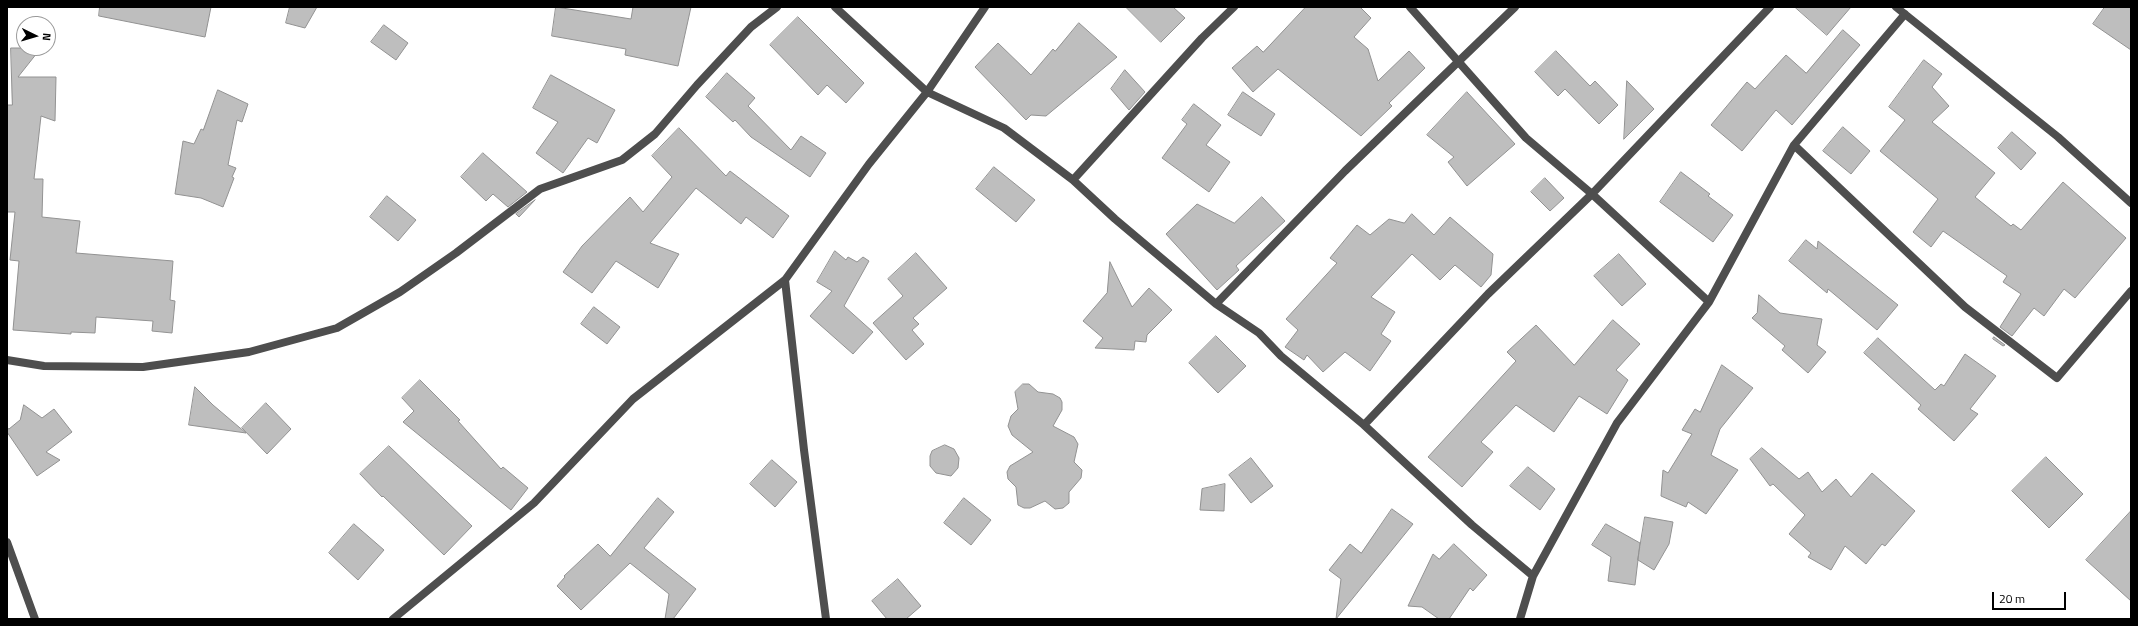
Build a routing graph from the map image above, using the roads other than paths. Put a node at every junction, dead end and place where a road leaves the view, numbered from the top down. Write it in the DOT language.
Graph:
graph roads {
  1 [pos="777,7"];
  2 [pos="835,7"];
  3 [pos="986,7"];
  4 [pos="1234,7"];
  5 [pos="1410,7"];
  6 [pos="1515,7"];
  7 [pos="1770,7"];
  8 [pos="1896,7"];
  9 [pos="1905,14"];
  10 [pos="1458,61"];
  11 [pos="927,92"];
  12 [pos="1794,145"];
  13 [pos="1073,180"];
  14 [pos="1592,194"];
  15 [pos="2131,203"];
  16 [pos="785,280"];
  17 [pos="2131,291"];
  18 [pos="1708,302"];
  19 [pos="1216,304"];
  20 [pos="7,360"];
  21 [pos="1364,425"];
  22 [pos="7,542"];
  23 [pos="1533,576"];
  24 [pos="35,619"];
  25 [pos="393,619"];
  26 [pos="826,619"];
  27 [pos="1520,619"];
  1 -- 20 [label="street"];
  2 -- 11 [label="street"];
  3 -- 11 [label="street"];
  4 -- 13 [label="street"];
  5 -- 10 [label="street"];
  6 -- 10 [label="street"];
  7 -- 14 [label="street"];
  8 -- 9 [label="street"];
  9 -- 12 [label="street"];
  9 -- 15 [label="street"];
  10 -- 14 [label="street"];
  10 -- 19 [label="street"];
  11 -- 13 [label="street"];
  11 -- 16 [label="street"];
  12 -- 17 [label="street"];
  12 -- 18 [label="street"];
  13 -- 19 [label="street"];
  14 -- 18 [label="street"];
  14 -- 21 [label="street"];
  16 -- 25 [label="street"];
  16 -- 26 [label="street"];
  18 -- 23 [label="street"];
  19 -- 21 [label="street"];
  21 -- 23 [label="street"];
  22 -- 24 [label="street"];
  23 -- 27 [label="street"];
}
